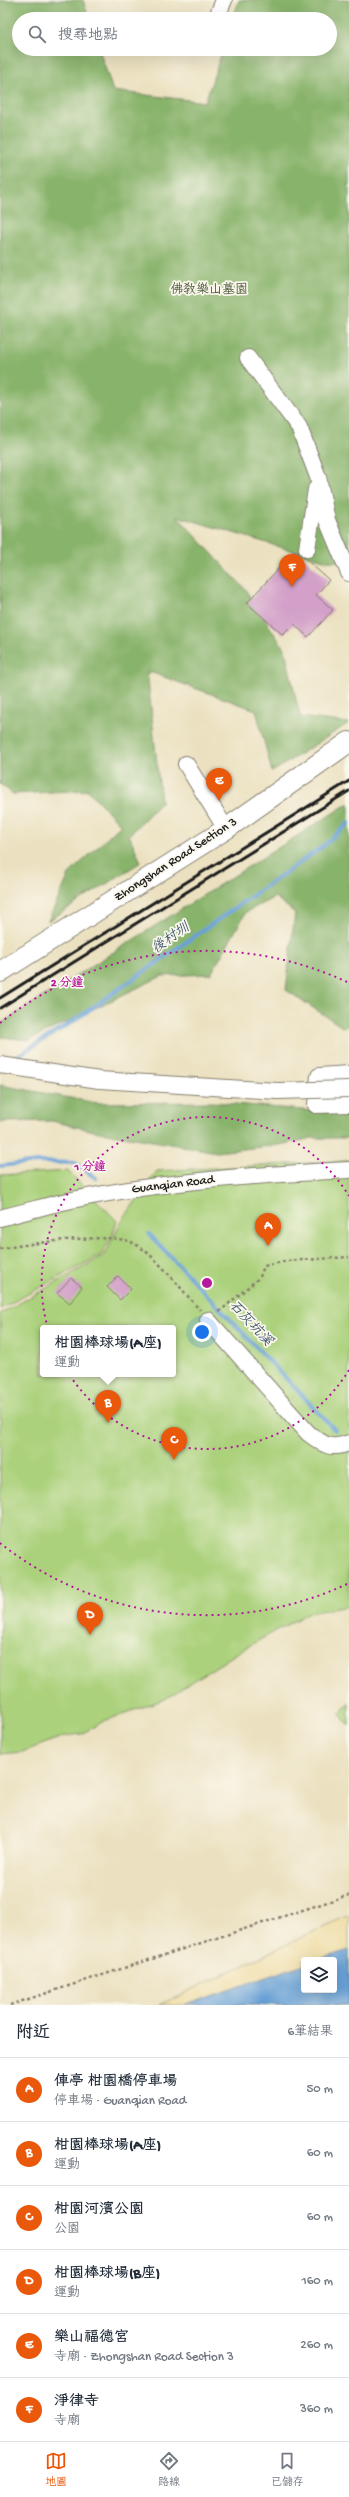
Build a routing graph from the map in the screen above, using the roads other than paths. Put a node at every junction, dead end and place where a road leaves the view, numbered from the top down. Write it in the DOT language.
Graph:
graph roads {
  1 [pos="224,0"];
  2 [pos="219,12"];
  3 [pos="248,358"];
  4 [pos="318,477"];
  5 [pos="307,549"];
  6 [pos="349,573"];
  7 [pos="349,742"];
  8 [pos="186,764"];
  9 [pos="226,829"];
  10 [pos="0,972"];
  11 [pos="0,1065"];
  12 [pos="349,1074"];
  13 [pos="349,1090"];
  14 [pos="349,1104"];
  15 [pos="349,1170"];
  16 [pos="0,1218"];
  17 [pos="213,1317"];
  18 [pos="349,1443"];
  1 -- 2 [label="street"];
  3 -- 4 [label="street"];
  4 -- 5 [label="street"];
  4 -- 6 [label="street"];
  7 -- 9 [label="main road, Zhongshan Road Section 3"];
  8 -- 9 [label="street"];
  9 -- 10 [label="main road, Zhongshan Road Section 3"];
  11 -- 13 [label="street, bridge"];
  12 -- 14 [label="street"];
  15 -- 16 [label="street, Guanqian Road"];
  17 -- 18 [label="street"];
}
